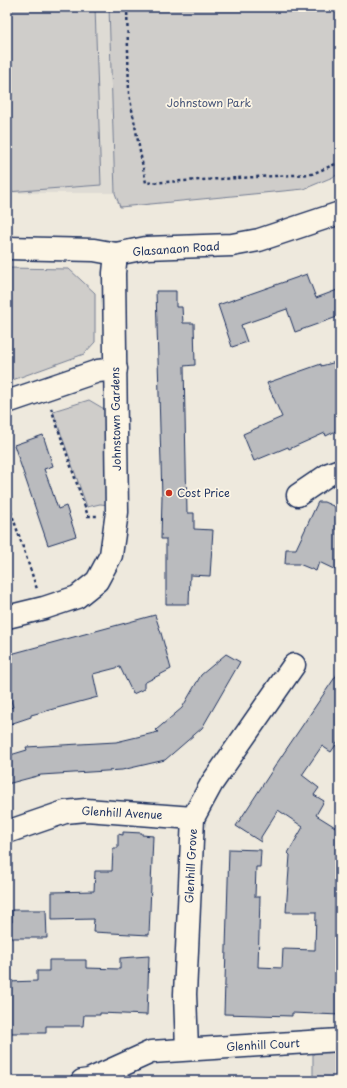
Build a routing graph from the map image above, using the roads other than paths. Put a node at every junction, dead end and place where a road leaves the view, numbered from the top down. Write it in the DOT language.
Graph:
graph roads {
  1 [pos="340,213"];
  2 [pos="7,248"];
  3 [pos="116,254"];
  4 [pos="116,369"];
  5 [pos="7,402"];
  6 [pos="340,470"];
  7 [pos="298,495"];
  8 [pos="7,617"];
  9 [pos="294,665"];
  10 [pos="193,818"];
  11 [pos="7,832"];
  12 [pos="340,1040"];
  13 [pos="186,1049"];
  14 [pos="82,1081"];
  1 -- 3 [label="street, Glasanaon Road"];
  2 -- 3 [label="street, Glasanaon Road"];
  3 -- 4 [label="street, Johnstown Gardens"];
  4 -- 5 [label="street"];
  4 -- 8 [label="street, Johnstown Gardens"];
  6 -- 7 [label="street"];
  9 -- 10 [label="street, Glenhill Grove"];
  10 -- 11 [label="street, Glenhill Avenue"];
  10 -- 13 [label="street, Glenhill Grove"];
  12 -- 13 [label="street, Glenhill Court"];
  13 -- 14 [label="street, Glenhill Court"];
}
